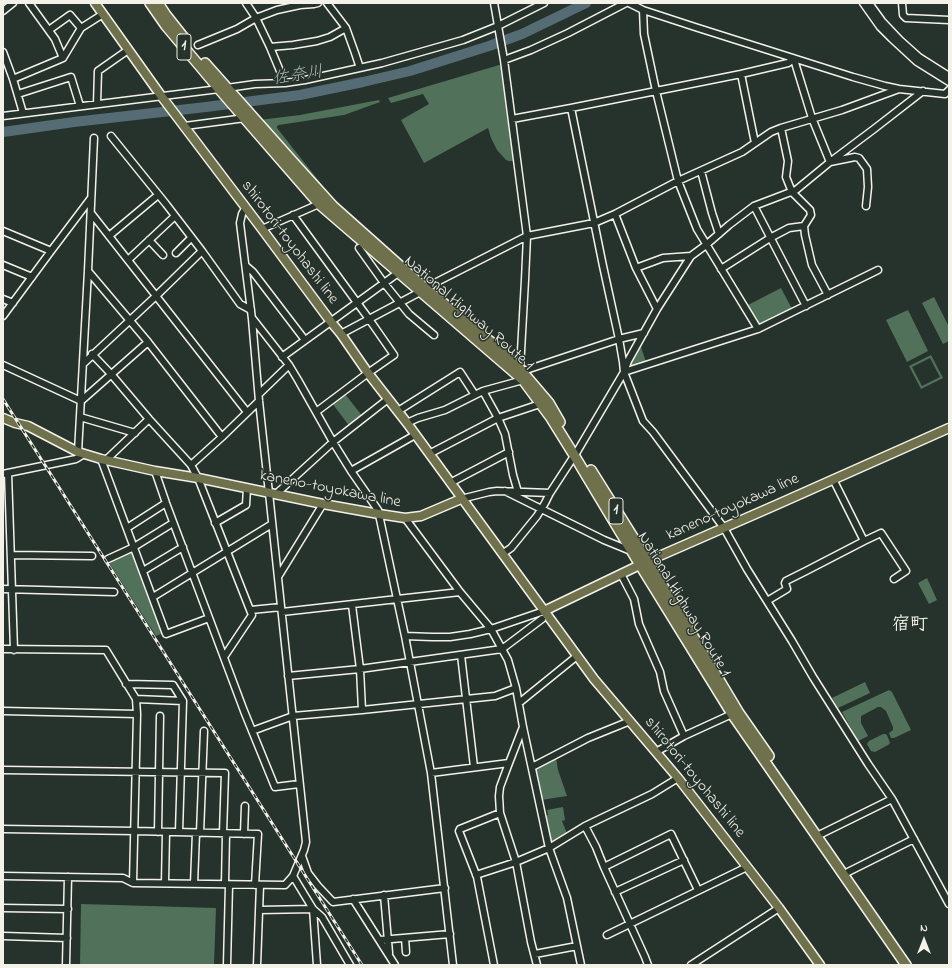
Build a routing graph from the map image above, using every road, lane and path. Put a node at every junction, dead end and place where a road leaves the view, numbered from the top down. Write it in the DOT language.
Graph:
graph roads {
  1 [pos="13,3"];
  2 [pos="29,3"];
  3 [pos="95,3"];
  4 [pos="150,3"];
  5 [pos="158,3"];
  6 [pos="246,3"];
  7 [pos="318,3"];
  8 [pos="327,3"];
  9 [pos="494,3"];
  10 [pos="544,3"];
  11 [pos="628,3"];
  12 [pos="863,3"];
  13 [pos="870,3"];
  14 [pos="902,3"];
  15 [pos="3,10"];
  16 [pos="643,10"];
  17 [pos="103,14"];
  18 [pos="256,18"];
  19 [pos="949,20"];
  20 [pos="81,28"];
  21 [pos="346,28"];
  22 [pos="499,28"];
  23 [pos="49,30"];
  24 [pos="198,45"];
  25 [pos="270,47"];
  26 [pos="128,50"];
  27 [pos="3,52"];
  28 [pos="63,58"];
  29 [pos="504,58"];
  30 [pos="794,59"];
  31 [pos="360,68"];
  32 [pos="741,74"];
  33 [pos="949,76"];
  34 [pos="13,79"];
  35 [pos="949,82"];
  36 [pos="285,83"];
  37 [pos="223,88"];
  38 [pos="899,89"];
  39 [pos="949,90"];
  40 [pos="656,91"];
  41 [pos="922,91"];
  42 [pos="18,94"];
  43 [pos="162,97"];
  44 [pos="97,104"];
  45 [pos="80,106"];
  46 [pos="570,108"];
  47 [pos="23,113"];
  48 [pos="3,116"];
  49 [pos="248,117"];
  50 [pos="812,118"];
  51 [pos="512,119"];
  52 [pos="185,126"];
  53 [pos="781,128"];
  54 [pos="111,136"];
  55 [pos="94,138"];
  56 [pos="755,143"];
  57 [pos="830,162"];
  58 [pos="701,171"];
  59 [pos="678,182"];
  60 [pos="792,192"];
  61 [pos="158,195"];
  62 [pos="91,198"];
  63 [pos="319,204"];
  64 [pos="754,206"];
  65 [pos="866,206"];
  66 [pos="246,207"];
  67 [pos="91,213"];
  68 [pos="615,214"];
  69 [pos="293,215"];
  70 [pos="175,216"];
  71 [pos="594,223"];
  72 [pos="804,226"];
  73 [pos="262,229"];
  74 [pos="3,231"];
  75 [pos="719,234"];
  76 [pos="109,236"];
  77 [pos="527,236"];
  78 [pos="191,238"];
  79 [pos="770,238"];
  80 [pos="149,240"];
  81 [pos="706,245"];
  82 [pos="359,248"];
  83 [pos="51,251"];
  84 [pos="202,251"];
  85 [pos="176,253"];
  86 [pos="163,255"];
  87 [pos="691,256"];
  88 [pos="128,260"];
  89 [pos="3,265"];
  90 [pos="246,266"];
  91 [pos="636,268"];
  92 [pos="721,269"];
  93 [pos="88,270"];
  94 [pos="878,270"];
  95 [pos="398,273"];
  96 [pos="32,277"];
  97 [pos="384,283"];
  98 [pos="423,290"];
  99 [pos="828,295"];
  100 [pos="156,296"];
  101 [pos="3,299"];
  102 [pos="13,303"];
  103 [pos="357,303"];
  104 [pos="399,303"];
  105 [pos="806,306"];
  106 [pos="658,309"];
  107 [pos="251,310"];
  108 [pos="3,316"];
  109 [pos="252,319"];
  110 [pos="369,319"];
  111 [pos="130,320"];
  112 [pos="331,322"];
  113 [pos="758,329"];
  114 [pos="644,333"];
  115 [pos="341,334"];
  116 [pos="434,335"];
  117 [pos="619,339"];
  118 [pos="305,340"];
  119 [pos="148,342"];
  120 [pos="92,354"];
  121 [pos="282,356"];
  122 [pos="83,364"];
  123 [pos="3,365"];
  124 [pos="289,366"];
  125 [pos="624,372"];
  126 [pos="368,373"];
  127 [pos="522,373"];
  128 [pos="111,374"];
  129 [pos="483,391"];
  130 [pos="259,394"];
  131 [pos="475,395"];
  132 [pos="388,399"];
  133 [pos="81,401"];
  134 [pos="259,401"];
  135 [pos="540,404"];
  136 [pos="398,411"];
  137 [pos="247,412"];
  138 [pos="316,412"];
  139 [pos="80,417"];
  140 [pos="3,418"];
  141 [pos="498,418"];
  142 [pos="149,419"];
  143 [pos="406,423"];
  144 [pos="949,428"];
  145 [pos="135,433"];
  146 [pos="415,435"];
  147 [pos="222,437"];
  148 [pos="333,442"];
  149 [pos="509,452"];
  150 [pos="576,452"];
  151 [pos="81,453"];
  152 [pos="429,454"];
  153 [pos="104,460"];
  154 [pos="191,465"];
  155 [pos="155,471"];
  156 [pos="351,471"];
  157 [pos="6,473"];
  158 [pos="198,478"];
  159 [pos="834,479"];
  160 [pos="450,483"];
  161 [pos="247,488"];
  162 [pos="505,491"];
  163 [pos="518,492"];
  164 [pos="550,493"];
  165 [pos="273,494"];
  166 [pos="461,499"];
  167 [pos="166,503"];
  168 [pos="323,504"];
  169 [pos="541,509"];
  170 [pos="379,514"];
  171 [pos="405,518"];
  172 [pos="173,523"];
  173 [pos="215,524"];
  174 [pos="272,524"];
  175 [pos="127,528"];
  176 [pos="724,528"];
  177 [pos="3,530"];
  178 [pos="10,530"];
  179 [pos="864,542"];
  180 [pos="134,546"];
  181 [pos="183,547"];
  182 [pos="227,552"];
  183 [pos="633,552"];
  184 [pos="502,554"];
  185 [pos="11,555"];
  186 [pos="92,556"];
  187 [pos="108,560"];
  188 [pos="644,563"];
  189 [pos="143,570"];
  190 [pos="192,573"];
  191 [pos="621,574"];
  192 [pos="278,578"];
  193 [pos="894,579"];
  194 [pos="3,589"];
  195 [pos="13,590"];
  196 [pos="114,592"];
  197 [pos="460,592"];
  198 [pos="153,597"];
  199 [pos="398,599"];
  200 [pos="767,601"];
  201 [pos="352,604"];
  202 [pos="251,610"];
  203 [pos="281,610"];
  204 [pos="544,611"];
  205 [pos="209,618"];
  206 [pos="542,620"];
  207 [pos="491,629"];
  208 [pos="405,636"];
  209 [pos="502,649"];
  210 [pos="3,650"];
  211 [pos="14,650"];
  212 [pos="461,655"];
  213 [pos="577,656"];
  214 [pos="224,657"];
  215 [pos="410,662"];
  216 [pos="360,669"];
  217 [pos="288,676"];
  218 [pos="126,684"];
  219 [pos="516,688"];
  220 [pos="136,699"];
  221 [pos="467,699"];
  222 [pos="183,700"];
  223 [pos="519,703"];
  224 [pos="418,704"];
  225 [pos="362,710"];
  226 [pos="3,711"];
  227 [pos="137,714"];
  228 [pos="732,714"];
  229 [pos="160,716"];
  230 [pos="292,716"];
  231 [pos="630,721"];
  232 [pos="523,727"];
  233 [pos="204,731"];
  234 [pos="252,731"];
  235 [pos="684,736"];
  236 [pos="656,752"];
  237 [pos="509,763"];
  238 [pos="532,767"];
  239 [pos="474,768"];
  240 [pos="3,770"];
  241 [pos="136,771"];
  242 [pos="159,771"];
  243 [pos="181,772"];
  244 [pos="203,772"];
  245 [pos="431,773"];
  246 [pos="678,778"];
  247 [pos="300,784"];
  248 [pos="892,799"];
  249 [pos="244,806"];
  250 [pos="500,813"];
  251 [pos="585,826"];
  252 [pos="3,829"];
  253 [pos="135,831"];
  254 [pos="158,832"];
  255 [pos="166,832"];
  256 [pos="179,832"];
  257 [pos="198,833"];
  258 [pos="224,834"];
  259 [pos="244,834"];
  260 [pos="821,834"];
  261 [pos="914,839"];
  262 [pos="549,848"];
  263 [pos="302,856"];
  264 [pos="684,860"];
  265 [pos="516,862"];
  266 [pos="604,867"];
  267 [pos="747,867"];
  268 [pos="848,872"];
  269 [pos="476,875"];
  270 [pos="3,876"];
  271 [pos="292,876"];
  272 [pos="68,877"];
  273 [pos="134,883"];
  274 [pos="165,883"];
  275 [pos="194,884"];
  276 [pos="227,884"];
  277 [pos="257,885"];
  278 [pos="445,888"];
  279 [pos="698,890"];
  280 [pos="615,892"];
  281 [pos="384,895"];
  282 [pos="354,899"];
  283 [pos="949,904"];
  284 [pos="3,908"];
  285 [pos="779,908"];
  286 [pos="68,909"];
  287 [pos="312,909"];
  288 [pos="259,910"];
  289 [pos="629,924"];
  290 [pos="450,934"];
  291 [pos="607,935"];
  292 [pos="3,936"];
  293 [pos="67,938"];
  294 [pos="405,938"];
  295 [pos="380,940"];
  296 [pos="388,940"];
  297 [pos="577,946"];
  298 [pos="406,952"];
  299 [pos="535,954"];
  300 [pos="390,956"];
  301 [pos="66,965"];
  302 [pos="227,965"];
  303 [pos="257,965"];
  304 [pos="317,965"];
  305 [pos="350,965"];
  306 [pos="395,965"];
  307 [pos="454,965"];
  308 [pos="494,965"];
  309 [pos="537,965"];
  310 [pos="581,965"];
  311 [pos="648,965"];
  312 [pos="691,965"];
  313 [pos="820,965"];
  314 [pos="906,965"];
  315 [pos="912,965"];
  1 -- 15 [label="street"];
  2 -- 23 [label="street"];
  3 -- 17 [label="main road, shirotori-toyohashi line"];
  4 -- 37 [label="highway, National Highway Route 1 / 1"];
  5 -- 37 [label="highway, National Highway Route 1 / 1"];
  6 -- 18 [label="street"];
  7 -- 18 [label="street"];
  8 -- 21 [label="street"];
  9 -- 22 [label="street"];
  10 -- 22 [label="street"];
  11 -- 16 [label="street"];
  11 -- 29 [label="street"];
  12 -- 35 [label="street"];
  13 -- 33 [label="street"];
  14 -- 19 [label="street"];
  16 -- 30 [label="street"];
  16 -- 40 [label="street"];
  17 -- 20 [label="street"];
  17 -- 26 [label="main road, shirotori-toyohashi line"];
  18 -- 24 [label="street"];
  18 -- 25 [label="street"];
  20 -- 23 [label="street"];
  20 -- 28 [label="street"];
  21 -- 25 [label="street"];
  21 -- 31 [label="street"];
  22 -- 29 [label="street"];
  22 -- 31 [label="street"];
  23 -- 28 [label="street"];
  25 -- 36 [label="street"];
  26 -- 43 [label="main road, shirotori-toyohashi line"];
  26 -- 44 [label="street"];
  27 -- 34 [label="street"];
  28 -- 34 [label="street"];
  29 -- 51 [label="street"];
  30 -- 32 [label="street"];
  30 -- 38 [label="street"];
  30 -- 50 [label="street"];
  31 -- 36 [label="street"];
  32 -- 40 [label="street"];
  32 -- 56 [label="street"];
  34 -- 42 [label="street"];
  36 -- 37 [label="street"];
  37 -- 43 [label="street"];
  37 -- 49 [label="highway, National Highway Route 1 / 1"];
  38 -- 41 [label="street"];
  38 -- 50 [label="street"];
  39 -- 41 [label="street"];
  40 -- 46 [label="street"];
  40 -- 59 [label="street"];
  41 -- 57 [label="street"];
  42 -- 45 [label="street"];
  42 -- 47 [label="street"];
  43 -- 44 [label="street"];
  43 -- 52 [label="main road, shirotori-toyohashi line"];
  44 -- 45 [label="street"];
  45 -- 47 [label="street"];
  46 -- 51 [label="street"];
  46 -- 71 [label="street"];
  47 -- 48 [label="street"];
  49 -- 52 [label="street"];
  49 -- 63 [label="highway, National Highway Route 1 / 1"];
  49 -- 98 [label="highway, National Highway Route 1 / 1"];
  50 -- 53 [label="street"];
  50 -- 57 [label="street"];
  51 -- 77 [label="street"];
  52 -- 66 [label="main road, shirotori-toyohashi line"];
  53 -- 56 [label="street"];
  53 -- 60 [label="street"];
  54 -- 61 [label="street"];
  55 -- 62 [label="street"];
  56 -- 58 [label="street"];
  57 -- 60 [label="street"];
  57 -- 65 [label="street"];
  58 -- 59 [label="street"];
  58 -- 75 [label="street"];
  59 -- 68 [label="street"];
  59 -- 81 [label="street"];
  60 -- 64 [label="street"];
  60 -- 72 [label="street"];
  61 -- 70 [label="street"];
  61 -- 76 [label="street"];
  62 -- 67 [label="street"];
  62 -- 83 [label="street"];
  63 -- 69 [label="street"];
  63 -- 95 [label="highway, National Highway Route 1 / 1"];
  64 -- 75 [label="street"];
  64 -- 79 [label="street"];
  66 -- 73 [label="main road, shirotori-toyohashi line"];
  66 -- 90 [label="street"];
  67 -- 76 [label="street"];
  67 -- 93 [label="street"];
  68 -- 71 [label="street"];
  68 -- 91 [label="street"];
  69 -- 73 [label="street"];
  69 -- 103 [label="street"];
  70 -- 78 [label="street"];
  70 -- 80 [label="street"];
  71 -- 77 [label="street"];
  71 -- 117 [label="street"];
  72 -- 79 [label="street"];
  72 -- 99 [label="street"];
  73 -- 112 [label="main road, shirotori-toyohashi line"];
  74 -- 83 [label="street"];
  75 -- 81 [label="street"];
  76 -- 88 [label="street"];
  77 -- 98 [label="street"];
  77 -- 127 [label="street"];
  78 -- 84 [label="street"];
  78 -- 85 [label="street"];
  79 -- 92 [label="street"];
  79 -- 105 [label="street"];
  80 -- 86 [label="street"];
  80 -- 88 [label="street"];
  81 -- 87 [label="street"];
  81 -- 92 [label="street"];
  82 -- 97 [label="street"];
  83 -- 96 [label="street"];
  84 -- 100 [label="street"];
  84 -- 107 [label="street"];
  87 -- 91 [label="street"];
  87 -- 106 [label="street"];
  88 -- 100 [label="street"];
  89 -- 96 [label="street"];
  90 -- 107 [label="street"];
  90 -- 118 [label="street"];
  91 -- 106 [label="street"];
  92 -- 113 [label="street"];
  93 -- 111 [label="street"];
  93 -- 122 [label="street"];
  94 -- 99 [label="street"];
  95 -- 97 [label="street"];
  95 -- 98 [label="highway, National Highway Route 1 / 1"];
  96 -- 102 [label="street"];
  97 -- 103 [label="street"];
  97 -- 104 [label="street"];
  98 -- 104 [label="street"];
  98 -- 127 [label="highway, National Highway Route 1 / 1"];
  99 -- 105 [label="street"];
  100 -- 111 [label="street"];
  100 -- 137 [label="street"];
  101 -- 102 [label="street"];
  102 -- 108 [label="street"];
  103 -- 110 [label="street"];
  103 -- 112 [label="street"];
  104 -- 110 [label="street"];
  104 -- 116 [label="street"];
  105 -- 113 [label="street"];
  106 -- 114 [label="street"];
  107 -- 109 [label="street"];
  109 -- 121 [label="street"];
  109 -- 130 [label="street"];
  110 -- 115 [label="street"];
  110 -- 126 [label="street"];
  111 -- 119 [label="street"];
  111 -- 120 [label="street"];
  112 -- 115 [label="main road, shirotori-toyohashi line"];
  112 -- 118 [label="street"];
  113 -- 125 [label="street"];
  114 -- 117 [label="street"];
  114 -- 125 [label="street"];
  115 -- 126 [label="main road, shirotori-toyohashi line"];
  117 -- 125 [label="street"];
  117 -- 127 [label="street"];
  118 -- 121 [label="street"];
  119 -- 128 [label="street"];
  119 -- 147 [label="street"];
  120 -- 122 [label="street"];
  120 -- 128 [label="street"];
  121 -- 124 [label="street"];
  122 -- 133 [label="street"];
  123 -- 133 [label="street"];
  124 -- 130 [label="street"];
  124 -- 138 [label="street"];
  125 -- 150 [label="street"];
  125 -- 176 [label="street"];
  126 -- 132 [label="main road, shirotori-toyohashi line"];
  126 -- 138 [label="street"];
  127 -- 129 [label="street"];
  127 -- 135 [label="highway, National Highway Route 1 / 1"];
  127 -- 150 [label="highway, National Highway Route 1 / 1"];
  128 -- 133 [label="street"];
  128 -- 142 [label="street"];
  129 -- 131 [label="street"];
  129 -- 141 [label="street"];
  130 -- 134 [label="street"];
  131 -- 136 [label="street"];
  131 -- 143 [label="street"];
  132 -- 136 [label="main road, shirotori-toyohashi line"];
  132 -- 148 [label="street"];
  133 -- 139 [label="street"];
  134 -- 137 [label="street"];
  134 -- 165 [label="street"];
  135 -- 141 [label="street"];
  135 -- 150 [label="highway, National Highway Route 1 / 1"];
  136 -- 143 [label="main road, shirotori-toyohashi line"];
  137 -- 147 [label="street"];
  138 -- 148 [label="street"];
  139 -- 145 [label="street"];
  139 -- 151 [label="street"];
  140 -- 151 [label="main road, kaneno-toyokawa line"];
  141 -- 149 [label="street"];
  141 -- 152 [label="street"];
  142 -- 145 [label="street"];
  142 -- 154 [label="street"];
  143 -- 146 [label="main road, shirotori-toyohashi line"];
  144 -- 159 [label="main road, kaneno-toyokawa line"];
  145 -- 153 [label="street"];
  146 -- 152 [label="main road, shirotori-toyohashi line"];
  146 -- 156 [label="street"];
  147 -- 154 [label="street"];
  148 -- 156 [label="street"];
  148 -- 165 [label="street"];
  149 -- 160 [label="street"];
  149 -- 163 [label="street"];
  150 -- 164 [label="street"];
  150 -- 183 [label="highway, National Highway Route 1 / 1"];
  150 -- 188 [label="highway, National Highway Route 1 / 1"];
  151 -- 153 [label="main road, kaneno-toyokawa line"];
  151 -- 157 [label="street"];
  152 -- 160 [label="main road, shirotori-toyohashi line"];
  153 -- 155 [label="main road, kaneno-toyokawa line"];
  153 -- 175 [label="street"];
  154 -- 158 [label="street"];
  155 -- 158 [label="main road, kaneno-toyokawa line"];
  155 -- 167 [label="street"];
  156 -- 170 [label="street"];
  157 -- 178 [label="street"];
  158 -- 161 [label="main road, kaneno-toyokawa line"];
  158 -- 173 [label="street"];
  159 -- 176 [label="main road, kaneno-toyokawa line"];
  159 -- 179 [label="street"];
  160 -- 166 [label="main road, shirotori-toyohashi line"];
  161 -- 165 [label="main road, kaneno-toyokawa line"];
  161 -- 173 [label="street"];
  162 -- 163 [label="street"];
  162 -- 166 [label="street"];
  162 -- 169 [label="street"];
  163 -- 164 [label="street"];
  164 -- 169 [label="street"];
  165 -- 168 [label="main road, kaneno-toyokawa line"];
  165 -- 174 [label="street"];
  166 -- 171 [label="main road, kaneno-toyokawa line"];
  166 -- 184 [label="main road"];
  167 -- 172 [label="street"];
  167 -- 175 [label="street"];
  168 -- 170 [label="main road, kaneno-toyokawa line"];
  168 -- 192 [label="street"];
  169 -- 183 [label="street"];
  169 -- 184 [label="street"];
  170 -- 171 [label="main road, kaneno-toyokawa line"];
  170 -- 199 [label="street"];
  171 -- 197 [label="street"];
  172 -- 180 [label="street"];
  172 -- 181 [label="street"];
  173 -- 182 [label="street"];
  174 -- 182 [label="street"];
  174 -- 192 [label="street"];
  175 -- 180 [label="street"];
  176 -- 188 [label="main road, kaneno-toyokawa line"];
  176 -- 200 [label="street"];
  177 -- 178 [label="street"];
  178 -- 185 [label="street"];
  179 -- 193 [label="street"];
  179 -- 200 [label="street"];
  180 -- 187 [label="street"];
  180 -- 189 [label="street"];
  181 -- 189 [label="street"];
  181 -- 190 [label="street"];
  182 -- 190 [label="street"];
  182 -- 202 [label="street"];
  183 -- 188 [label="highway, National Highway Route 1 / 1"];
  184 -- 204 [label="main road"];
  185 -- 186 [label="street"];
  185 -- 195 [label="street"];
  188 -- 191 [label="main road, kaneno-toyokawa line"];
  188 -- 228 [label="highway, National Highway Route 1 / 1"];
  188 -- 260 [label="highway, National Highway Route 1 / 1"];
  189 -- 198 [label="street"];
  190 -- 198 [label="street"];
  190 -- 205 [label="street"];
  191 -- 204 [label="main road, kaneno-toyokawa line"];
  191 -- 235 [label="street"];
  192 -- 203 [label="street"];
  194 -- 195 [label="street"];
  195 -- 196 [label="street"];
  195 -- 211 [label="street"];
  197 -- 199 [label="street"];
  197 -- 207 [label="street"];
  198 -- 205 [label="street"];
  199 -- 201 [label="street"];
  199 -- 208 [label="street"];
  200 -- 248 [label="street"];
  201 -- 203 [label="street"];
  201 -- 216 [label="street"];
  202 -- 203 [label="street"];
  202 -- 214 [label="street"];
  203 -- 217 [label="street"];
  204 -- 207 [label="street"];
  204 -- 213 [label="main road, shirotori-toyohashi line"];
  205 -- 214 [label="street"];
  206 -- 209 [label="street"];
  207 -- 208 [label="street"];
  207 -- 209 [label="street"];
  208 -- 215 [label="street"];
  209 -- 212 [label="street"];
  209 -- 219 [label="street"];
  210 -- 211 [label="street"];
  211 -- 218 [label="street"];
  212 -- 215 [label="street"];
  212 -- 221 [label="street"];
  213 -- 223 [label="street"];
  213 -- 231 [label="main road, shirotori-toyohashi line"];
  214 -- 234 [label="street"];
  215 -- 216 [label="street"];
  215 -- 224 [label="street"];
  216 -- 217 [label="street"];
  216 -- 225 [label="street"];
  217 -- 230 [label="street"];
  218 -- 220 [label="street"];
  218 -- 222 [label="street"];
  219 -- 221 [label="street"];
  219 -- 223 [label="street"];
  220 -- 222 [label="street"];
  220 -- 227 [label="street"];
  221 -- 224 [label="street"];
  221 -- 239 [label="street"];
  222 -- 243 [label="street"];
  223 -- 232 [label="street"];
  224 -- 225 [label="street"];
  224 -- 245 [label="street"];
  225 -- 230 [label="street"];
  226 -- 227 [label="street"];
  227 -- 241 [label="street"];
  228 -- 235 [label="street"];
  228 -- 314 [label="highway, National Highway Route 1 / 1"];
  229 -- 242 [label="street"];
  230 -- 234 [label="street"];
  230 -- 247 [label="street"];
  231 -- 236 [label="main road, shirotori-toyohashi line"];
  231 -- 238 [label="street"];
  232 -- 237 [label="street"];
  232 -- 238 [label="street"];
  233 -- 244 [label="street"];
  234 -- 247 [label="street"];
  235 -- 236 [label="street"];
  236 -- 246 [label="main road, shirotori-toyohashi line"];
  237 -- 239 [label="street"];
  237 -- 250 [label="street"];
  238 -- 262 [label="street"];
  239 -- 245 [label="street"];
  240 -- 241 [label="street"];
  241 -- 242 [label="street"];
  241 -- 253 [label="street"];
  242 -- 243 [label="street"];
  242 -- 254 [label="street"];
  243 -- 244 [label="street"];
  243 -- 256 [label="street"];
  244 -- 257 [label="street"];
  244 -- 258 [label="street"];
  245 -- 278 [label="street"];
  246 -- 251 [label="street"];
  246 -- 267 [label="main road, shirotori-toyohashi line"];
  247 -- 263 [label="street"];
  248 -- 260 [label="street"];
  248 -- 261 [label="street"];
  249 -- 259 [label="street"];
  250 -- 265 [label="street"];
  250 -- 269 [label="street"];
  251 -- 262 [label="street"];
  251 -- 266 [label="street"];
  252 -- 253 [label="street"];
  253 -- 254 [label="street"];
  253 -- 273 [label="street"];
  254 -- 255 [label="street"];
  255 -- 256 [label="street"];
  255 -- 274 [label="street"];
  256 -- 257 [label="street"];
  257 -- 258 [label="street"];
  257 -- 275 [label="street"];
  258 -- 259 [label="street"];
  258 -- 276 [label="street"];
  259 -- 277 [label="street"];
  260 -- 268 [label="highway, National Highway Route 1 / 1"];
  261 -- 268 [label="street"];
  261 -- 283 [label="street"];
  262 -- 265 [label="street"];
  262 -- 297 [label="street"];
  263 -- 271 [label="street"];
  263 -- 282 [label="street"];
  264 -- 266 [label="street"];
  264 -- 279 [label="street"];
  264 -- 280 [label="street"];
  265 -- 269 [label="street"];
  265 -- 299 [label="street"];
  266 -- 280 [label="street"];
  267 -- 279 [label="street"];
  267 -- 285 [label="main road, shirotori-toyohashi line"];
  268 -- 315 [label="highway, National Highway Route 1 / 1"];
  269 -- 308 [label="street"];
  270 -- 272 [label="street"];
  271 -- 277 [label="street"];
  271 -- 287 [label="street"];
  272 -- 273 [label="street"];
  272 -- 286 [label="street"];
  273 -- 274 [label="street"];
  274 -- 275 [label="street"];
  275 -- 276 [label="street"];
  276 -- 277 [label="street"];
  276 -- 302 [label="street"];
  277 -- 288 [label="street"];
  278 -- 281 [label="street"];
  278 -- 290 [label="street"];
  279 -- 289 [label="street"];
  280 -- 289 [label="street"];
  281 -- 282 [label="street"];
  281 -- 296 [label="street"];
  282 -- 295 [label="street"];
  284 -- 286 [label="street"];
  285 -- 312 [label="street"];
  285 -- 313 [label="main road, shirotori-toyohashi line"];
  286 -- 293 [label="street"];
  287 -- 288 [label="street"];
  287 -- 304 [label="street"];
  287 -- 305 [label="street"];
  288 -- 303 [label="street"];
  289 -- 291 [label="street"];
  289 -- 311 [label="street"];
  290 -- 294 [label="street"];
  290 -- 307 [label="street"];
  292 -- 293 [label="street"];
  293 -- 301 [label="street"];
  294 -- 296 [label="street"];
  294 -- 298 [label="street"];
  295 -- 296 [label="street"];
  295 -- 300 [label="street"];
  296 -- 300 [label="street"];
  297 -- 299 [label="street"];
  297 -- 310 [label="street"];
  299 -- 309 [label="street"];
  300 -- 306 [label="street"];
}
